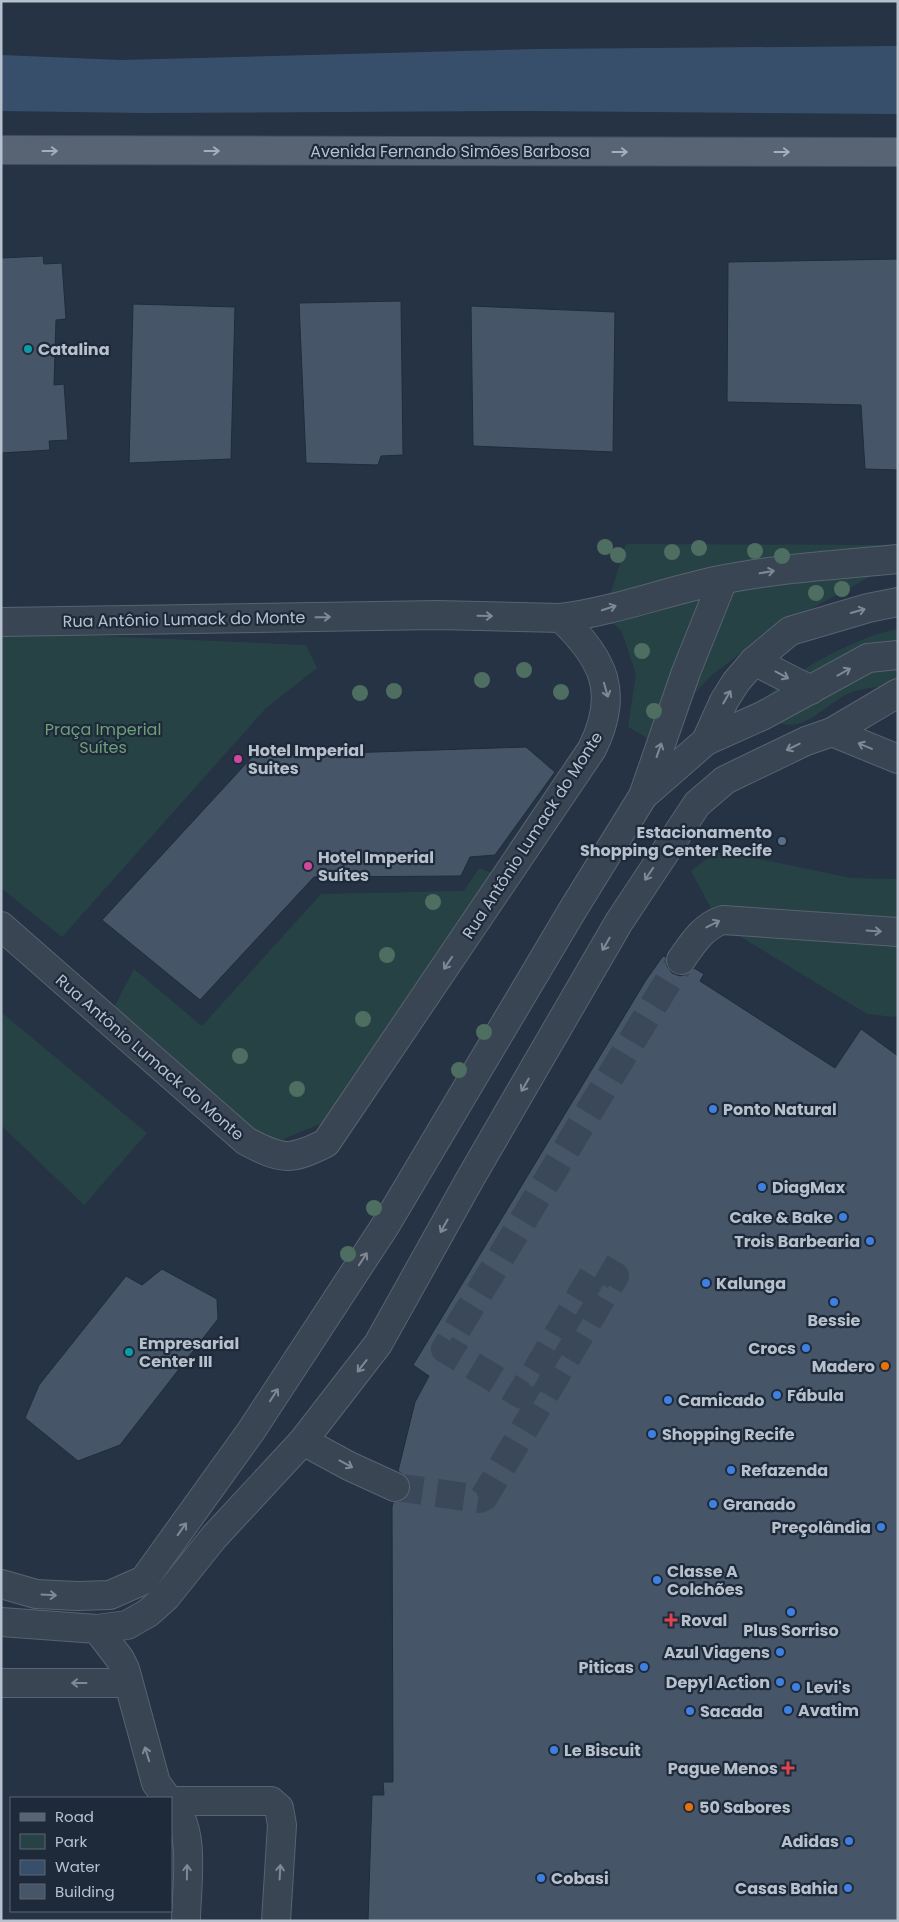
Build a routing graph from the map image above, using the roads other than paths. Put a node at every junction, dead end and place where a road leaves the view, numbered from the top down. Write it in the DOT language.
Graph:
graph roads {
  1 [pos="1,150"];
  2 [pos="898,152"];
  3 [pos="898,559"];
  4 [pos="723,580"];
  5 [pos="898,602"];
  6 [pos="561,618"];
  7 [pos="1,622"];
  8 [pos="898,655"];
  9 [pos="754,661"];
  10 [pos="811,690"];
  11 [pos="898,693"];
  12 [pos="832,732"];
  13 [pos="706,741"];
  14 [pos="898,759"];
  15 [pos="643,796"];
  16 [pos="1,926"];
  17 [pos="898,932"];
  18 [pos="681,960"];
  19 [pos="303,1441"];
  20 [pos="395,1487"];
  21 [pos="1,1584"];
  22 [pos="1,1622"];
  23 [pos="97,1629"];
  24 [pos="1,1683"];
  25 [pos="128,1683"];
  26 [pos="166,1797"];
  27 [pos="172,1802"];
  28 [pos="172,1803"];
  29 [pos="186,1921"];
  30 [pos="276,1921"];
  1 -- 2 [label="main road, Avenida Fernando Simões Barbosa, one-way"];
  4 -- 3 [label="street, one-way"];
  6 -- 4 [label="street, one-way"];
  15 -- 4 [label="street, one-way"];
  9 -- 5 [label="street, one-way"];
  7 -- 6 [label="street, Rua Antônio Lumack do Monte, one-way"];
  6 -- 16 [label="street, Rua Antônio Lumack do Monte, one-way"];
  10 -- 8 [label="street, one-way"];
  9 -- 10 [label="street, one-way"];
  13 -- 9 [label="street, one-way"];
  10 -- 13 [label="street"];
  11 -- 12 [label="street"];
  14 -- 12 [label="street, one-way"];
  12 -- 19 [label="street, one-way"];
  13 -- 15 [label="street"];
  21 -- 15 [label="street, one-way"];
  18 -- 17 [label="street, one-way"];
  19 -- 20 [label="street, one-way"];
  19 -- 23 [label="street"];
  22 -- 23 [label="street"];
  23 -- 25 [label="street"];
  25 -- 24 [label="street, one-way"];
  26 -- 25 [label="street, one-way"];
  30 -- 27 [label="street, one-way"];
  29 -- 28 [label="street, one-way"];
}
